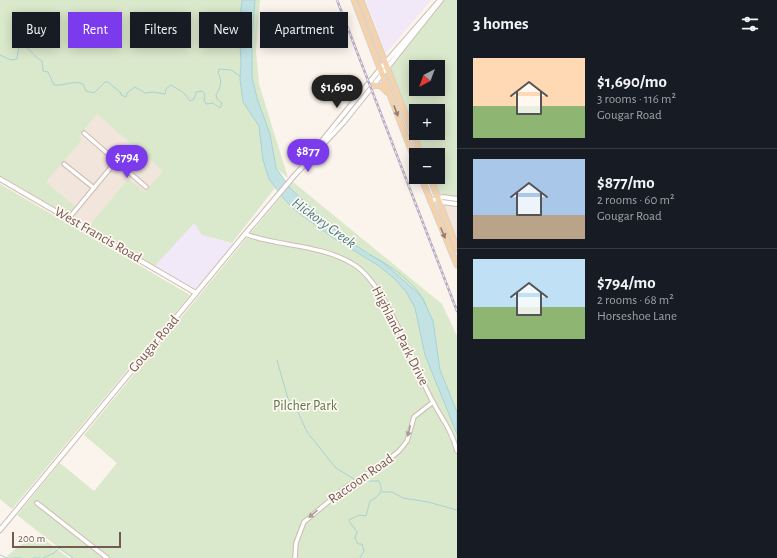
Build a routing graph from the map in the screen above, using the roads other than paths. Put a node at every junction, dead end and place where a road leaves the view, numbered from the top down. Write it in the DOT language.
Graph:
graph roads {
  1 [pos="354,0"];
  2 [pos="361,0"];
  3 [pos="441,0"];
  4 [pos="386,65"];
  5 [pos="381,72"];
  6 [pos="372,85"];
  7 [pos="390,94"];
  8 [pos="84,133"];
  9 [pos="410,148"];
  10 [pos="419,148"];
  11 [pos="117,160"];
  12 [pos="309,160"];
  13 [pos="64,164"];
  14 [pos="0,179"];
  15 [pos="424,184"];
  16 [pos="433,184"];
  17 [pos="146,187"];
  18 [pos="94,188"];
  19 [pos="438,199"];
  20 [pos="457,199"];
  21 [pos="430,201"];
  22 [pos="457,204"];
  23 [pos="69,218"];
  24 [pos="245,234"];
  25 [pos="457,249"];
  26 [pos="457,265"];
  27 [pos="196,293"];
  28 [pos="433,402"];
  29 [pos="457,451"];
  30 [pos="38,503"];
  31 [pos="0,530"];
  32 [pos="107,558"];
  33 [pos="295,558"];
  1 -- 5 [label="main road"];
  2 -- 4 [label="main road"];
  3 -- 4 [label="street, Gougar Road"];
  4 -- 5 [label="street, Gougar Road"];
  4 -- 10 [label="main road"];
  5 -- 6 [label="street, Gougar Road"];
  5 -- 7 [label="main road"];
  5 -- 12 [label="street, Gougar Road"];
  6 -- 7 [label="main road"];
  6 -- 12 [label="street, Gougar Road"];
  7 -- 9 [label="main road, one-way"];
  8 -- 11 [label="street"];
  11 -- 17 [label="street"];
  11 -- 18 [label="street"];
  12 -- 24 [label="street, Gougar Road"];
  13 -- 18 [label="street"];
  14 -- 23 [label="street, West Francis Road"];
  15 -- 21 [label="main road"];
  16 -- 19 [label="main road"];
  18 -- 23 [label="street"];
  19 -- 20 [label="street"];
  19 -- 21 [label="street"];
  19 -- 22 [label="street"];
  19 -- 25 [label="main road"];
  21 -- 26 [label="main road, one-way"];
  23 -- 27 [label="street, West Francis Road"];
  24 -- 27 [label="street, Gougar Road"];
  24 -- 28 [label="street, Highland Park Drive"];
  27 -- 31 [label="street, Gougar Road"];
  28 -- 29 [label="street, Highland Park Drive"];
  28 -- 33 [label="street, Raccoon Road, one-way"];
  30 -- 32 [label="street"];
}
